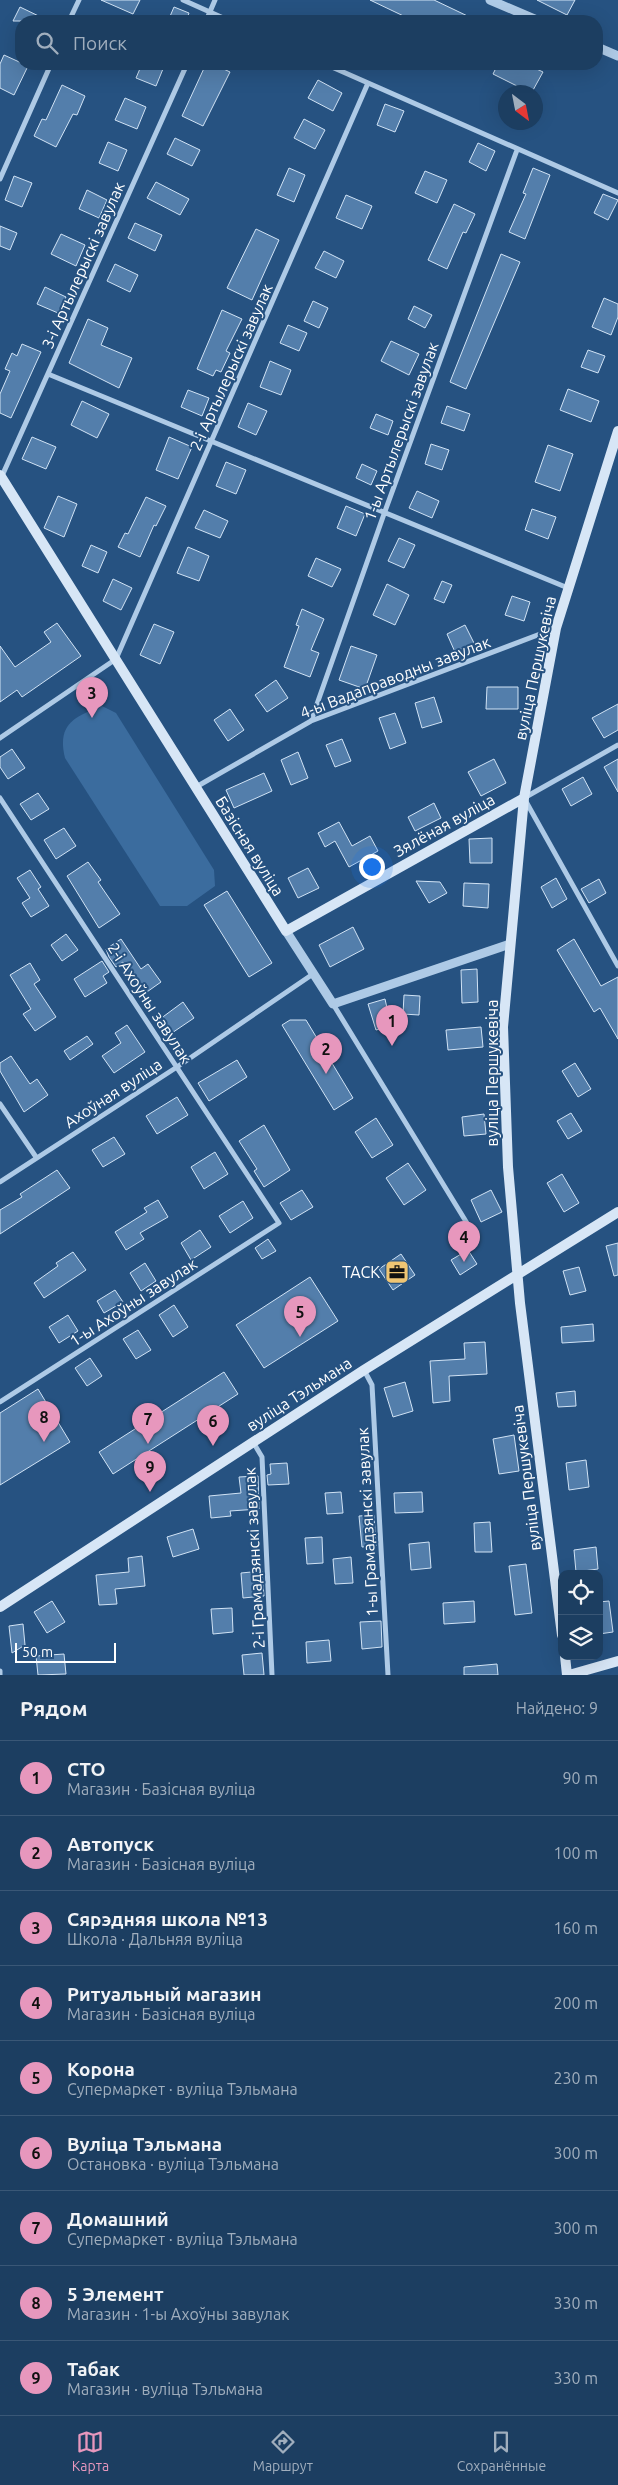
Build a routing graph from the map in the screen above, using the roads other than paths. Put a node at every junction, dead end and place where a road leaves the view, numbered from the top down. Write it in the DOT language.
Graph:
graph roads {
  1 [pos="79,0"];
  2 [pos="183,0"];
  3 [pos="215,0"];
  4 [pos="490,0"];
  5 [pos="210,12"];
  6 [pos="72,15"];
  7 [pos="209,15"];
  8 [pos="217,15"];
  9 [pos="524,15"];
  10 [pos="603,50"];
  11 [pos="618,56"];
  12 [pos="48,70"];
  13 [pos="184,70"];
  14 [pos="339,70"];
  15 [pos="368,83"];
  16 [pos="517,150"];
  17 [pos="0,179"];
  18 [pos="618,193"];
  19 [pos="48,374"];
  20 [pos="618,431"];
  21 [pos="212,442"];
  22 [pos="0,476"];
  23 [pos="384,514"];
  24 [pos="568,588"];
  25 [pos="556,628"];
  26 [pos="116,659"];
  27 [pos="311,721"];
  28 [pos="0,738"];
  29 [pos="618,745"];
  30 [pos="196,787"];
  31 [pos="0,798"];
  32 [pos="524,798"];
  33 [pos="286,931"];
  34 [pos="510,944"];
  35 [pos="618,966"];
  36 [pos="313,974"];
  37 [pos="333,1004"];
  38 [pos="177,1067"];
  39 [pos="0,1104"];
  40 [pos="36,1157"];
  41 [pos="0,1182"];
  42 [pos="618,1212"];
  43 [pos="279,1222"];
  44 [pos="473,1233"];
  45 [pos="518,1272"];
  46 [pos="364,1370"];
  47 [pos="0,1402"];
  48 [pos="253,1442"];
  49 [pos="0,1607"];
  50 [pos="559,1615"];
  51 [pos="566,1660"];
  52 [pos="618,1661"];
  53 [pos="0,1671"];
  54 [pos="0,1675"];
  55 [pos="272,1675"];
  56 [pos="388,1675"];
  57 [pos="568,1675"];
  1 -- 6 [label="street"];
  2 -- 5 [label="street"];
  3 -- 5 [label="street"];
  4 -- 9 [label="street"];
  5 -- 7 [label="street"];
  5 -- 8 [label="street"];
  10 -- 11 [label="street"];
  12 -- 17 [label="street"];
  13 -- 19 [label="street, 3-і Артылерыскі завулак"];
  14 -- 15 [label="street"];
  15 -- 16 [label="street"];
  15 -- 21 [label="street, 2-і Артылерыскі завулак"];
  16 -- 18 [label="street"];
  16 -- 23 [label="street, 1-ы Артылерыскі завулак"];
  19 -- 21 [label="street"];
  19 -- 22 [label="street, 3-і Артылерыскі завулак"];
  20 -- 24 [label="main road, вуліца Першукевіча"];
  21 -- 23 [label="street"];
  21 -- 26 [label="street, 2-і Артылерыскі завулак"];
  22 -- 26 [label="main road, Базісная вуліца"];
  23 -- 24 [label="street"];
  23 -- 27 [label="street, 1-ы Артылерыскі завулак"];
  24 -- 25 [label="main road, вуліца Першукевіча"];
  25 -- 27 [label="street, 4-ы Вадаправодны завулак"];
  25 -- 32 [label="main road, вуліца Першукевіча"];
  26 -- 28 [label="street"];
  26 -- 30 [label="main road, Базісная вуліца"];
  27 -- 30 [label="street, 4-ы Вадаправодны завулак"];
  29 -- 32 [label="street, Зялёная вуліца"];
  30 -- 33 [label="main road, Базісная вуліца"];
  31 -- 38 [label="street, 2-і Ахоўны завулак"];
  32 -- 33 [label="main road, Зялёная вуліца"];
  32 -- 34 [label="main road, вуліца Першукевіча"];
  32 -- 35 [label="street"];
  33 -- 36 [label="street, Базісная вуліца"];
  34 -- 37 [label="street"];
  34 -- 45 [label="main road, вуліца Першукевіча"];
  36 -- 37 [label="street, Базісная вуліца"];
  36 -- 38 [label="street, Ахоўная вуліца"];
  37 -- 44 [label="street, Базісная вуліца"];
  38 -- 40 [label="street, Ахоўная вуліца"];
  38 -- 43 [label="street, 2-і Ахоўны завулак"];
  39 -- 40 [label="street"];
  40 -- 41 [label="street, Ахоўная вуліца"];
  42 -- 45 [label="main road, вуліца Тэльмана"];
  43 -- 47 [label="street, 1-ы Ахоўны завулак"];
  45 -- 46 [label="main road, вуліца Тэльмана"];
  45 -- 50 [label="main road, вуліца Першукевіча"];
  46 -- 48 [label="main road, вуліца Тэльмана"];
  46 -- 56 [label="street, 1-ы Грамадзянскі завулак"];
  48 -- 49 [label="main road, вуліца Тэльмана"];
  48 -- 55 [label="street, 2-і Грамадзянскі завулак"];
  51 -- 57 [label="main road"];
  52 -- 57 [label="main road"];
  53 -- 54 [label="street"];
}
